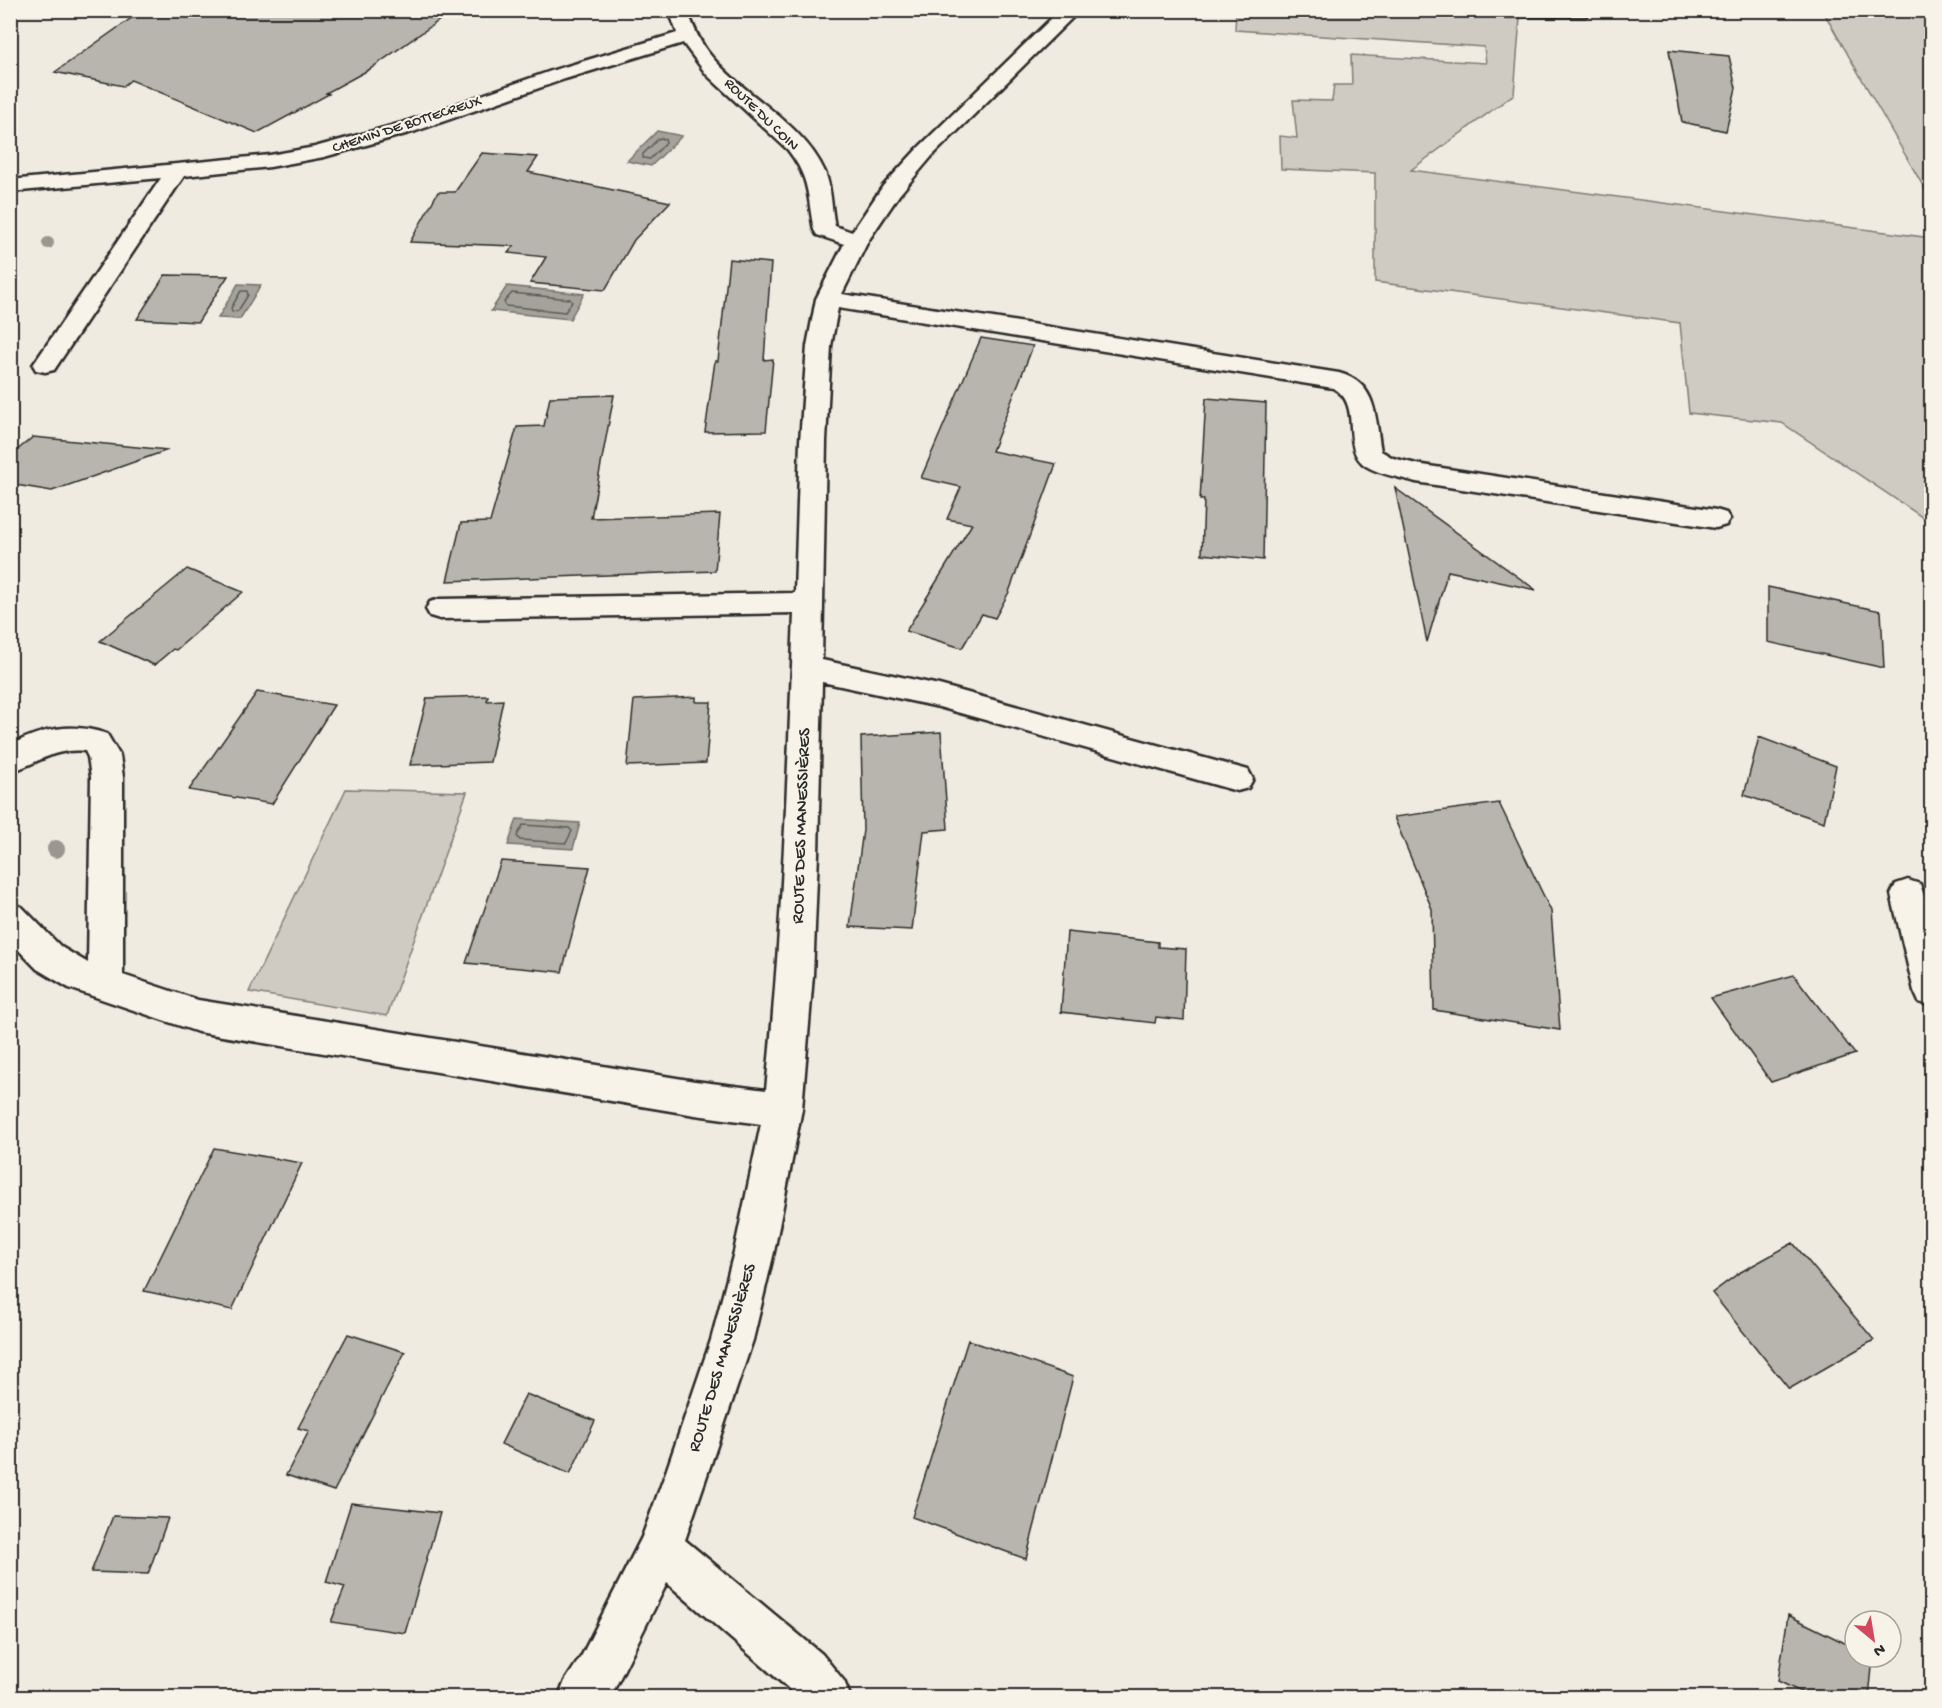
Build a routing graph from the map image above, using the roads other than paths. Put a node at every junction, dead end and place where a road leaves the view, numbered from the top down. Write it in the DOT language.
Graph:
graph roads {
  1 [pos="1071,10"];
  2 [pos="1496,10"];
  3 [pos="1585,10"];
  4 [pos="682,12"];
  5 [pos="688,36"];
  6 [pos="177,170"];
  7 [pos="10,186"];
  8 [pos="857,241"];
  9 [pos="828,299"];
  10 [pos="45,365"];
  11 [pos="1716,519"];
  12 [pos="810,603"];
  13 [pos="440,609"];
  14 [pos="808,668"];
  15 [pos="10,760"];
  16 [pos="1237,779"];
  17 [pos="1908,894"];
  18 [pos="10,917"];
  19 [pos="105,986"];
  20 [pos="1932,991"];
  21 [pos="783,1109"];
  22 [pos="660,1548"];
  23 [pos="582,1698"];
  24 [pos="827,1698"];
  1 -- 8 [label="street, ROUTE DES MANESSIÈRES"];
  2 -- 3 [label="street"];
  4 -- 5 [label="street, ROUTE DU COIN"];
  5 -- 6 [label="street, CHEMIN DE BOTTECREUX"];
  5 -- 8 [label="street, ROUTE DU COIN"];
  6 -- 7 [label="street, CHEMIN DE BOTTECREUX"];
  6 -- 10 [label="street"];
  8 -- 9 [label="street, ROUTE DES MANESSIÈRES"];
  9 -- 11 [label="street"];
  9 -- 12 [label="street, ROUTE DES MANESSIÈRES"];
  12 -- 13 [label="street"];
  12 -- 14 [label="street, ROUTE DES MANESSIÈRES"];
  14 -- 16 [label="street"];
  14 -- 21 [label="street, ROUTE DES MANESSIÈRES"];
  15 -- 19 [label="street"];
  17 -- 20 [label="street"];
  18 -- 19 [label="street"];
  19 -- 21 [label="street"];
  21 -- 22 [label="street, ROUTE DES MANESSIÈRES"];
  22 -- 23 [label="street, ROUTE DES MANESSIÈRES"];
  22 -- 24 [label="street"];
}
